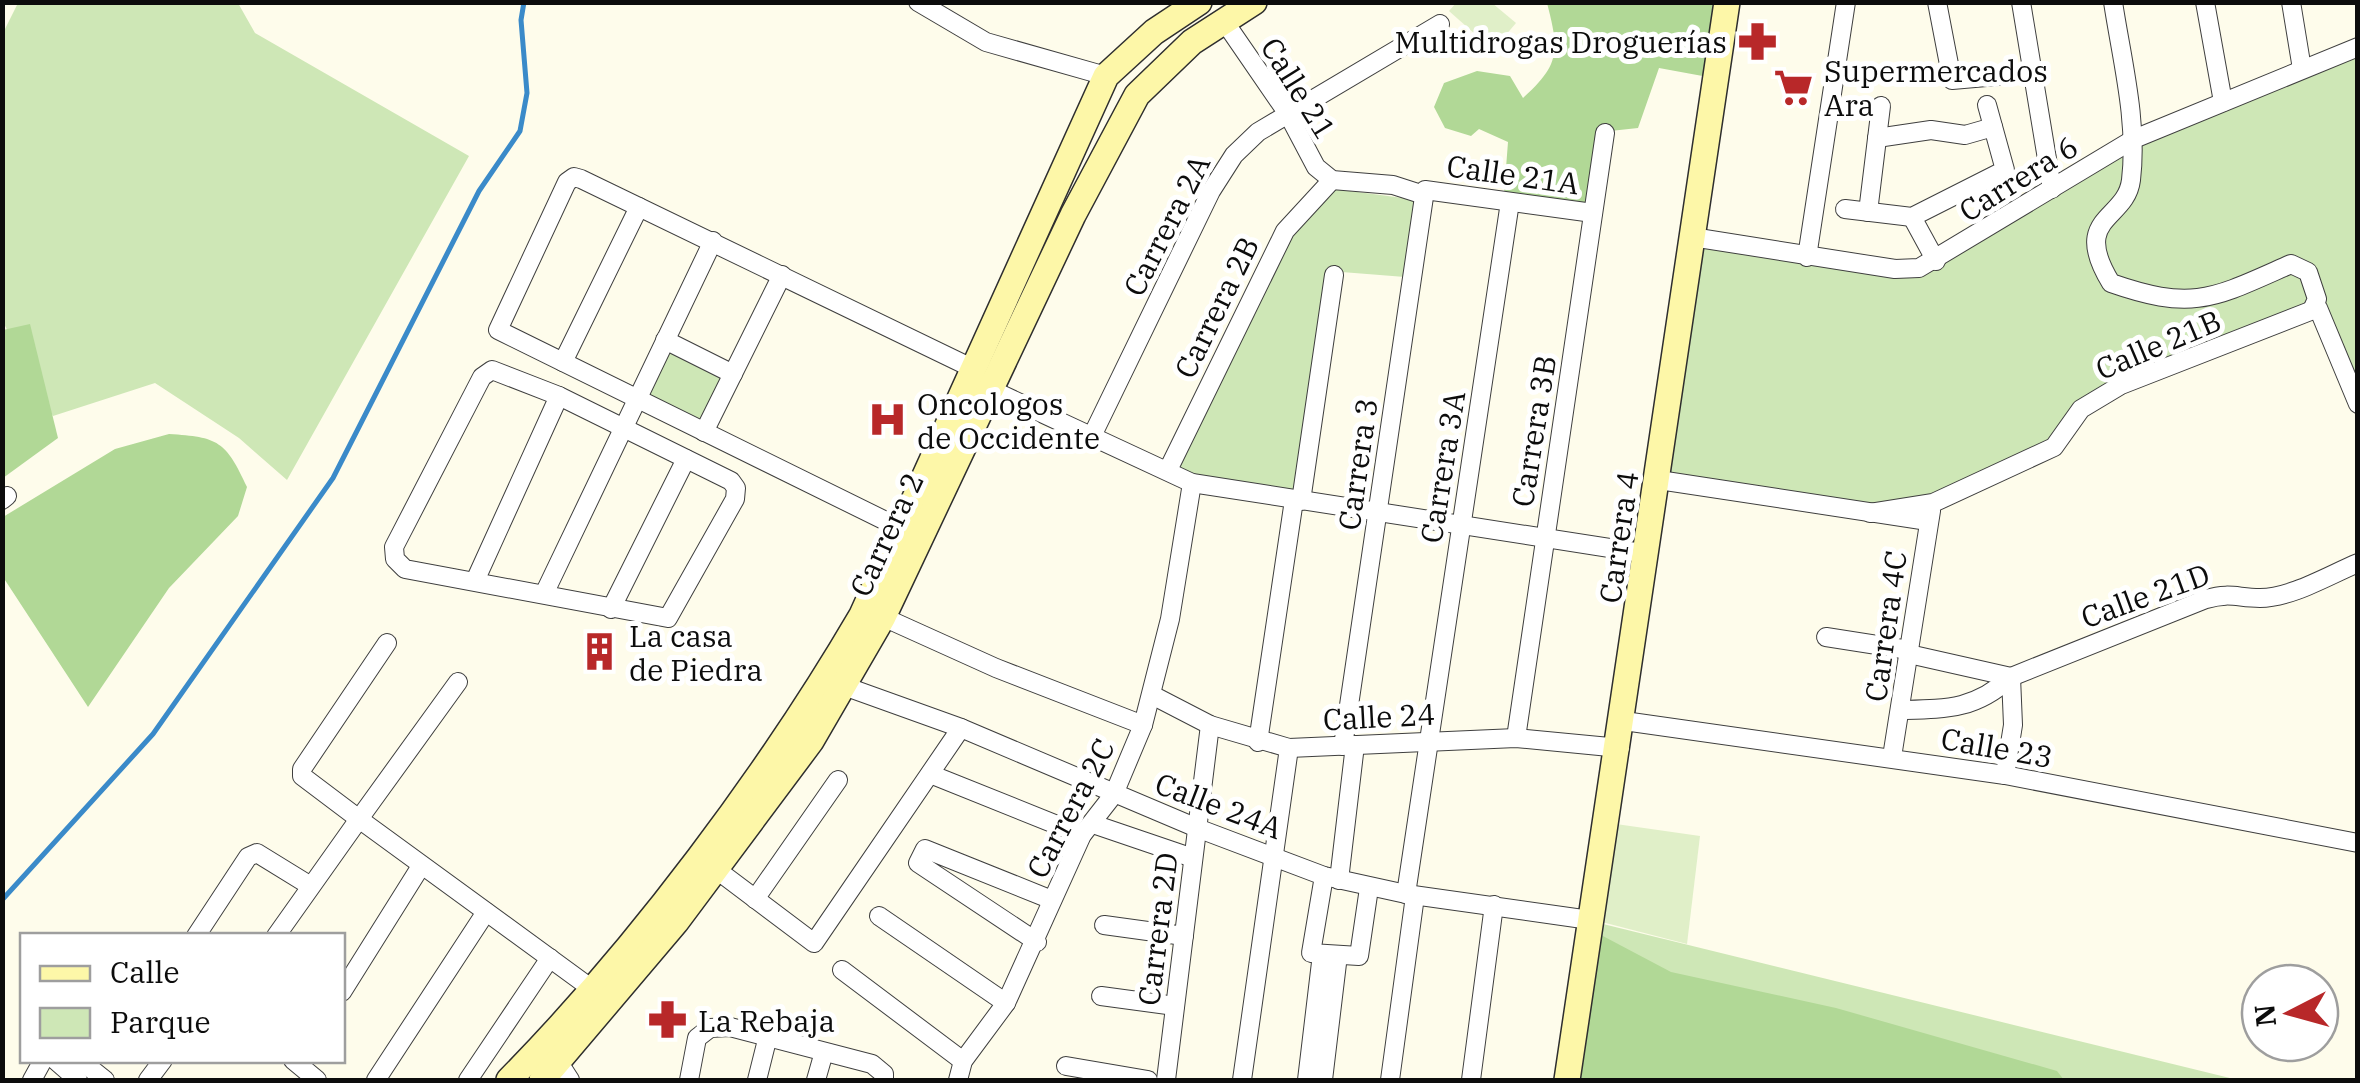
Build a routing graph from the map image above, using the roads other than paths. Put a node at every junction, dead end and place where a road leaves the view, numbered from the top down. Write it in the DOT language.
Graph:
graph roads {
  1 [pos="918,2"];
  2 [pos="1254,2"];
  3 [pos="1728,2"];
  4 [pos="1846,2"];
  5 [pos="1937,2"];
  6 [pos="2021,2"];
  7 [pos="2112,2"];
  8 [pos="2205,2"];
  9 [pos="2292,2"];
  10 [pos="1191,5"];
  11 [pos="1224,22"];
  12 [pos="1440,24"];
  13 [pos="2358,46"];
  14 [pos="2302,69"];
  15 [pos="2032,73"];
  16 [pos="1106,76"];
  17 [pos="2223,102"];
  18 [pos="1987,105"];
  19 [pos="1881,106"];
  20 [pos="1288,114"];
  21 [pos="1993,127"];
  22 [pos="1605,133"];
  23 [pos="1877,138"];
  24 [pos="2134,138"];
  25 [pos="1332,180"];
  26 [pos="2052,189"];
  27 [pos="1424,192"];
  28 [pos="1510,202"];
  29 [pos="639,207"];
  30 [pos="1845,209"];
  31 [pos="1868,212"];
  32 [pos="1593,214"];
  33 [pos="1912,217"];
  34 [pos="1692,237"];
  35 [pos="713,241"];
  36 [pos="1807,257"];
  37 [pos="1936,261"];
  38 [pos="782,275"];
  39 [pos="1334,275"];
  40 [pos="2315,309"];
  41 [pos="665,340"];
  42 [pos="563,362"];
  43 [pos="733,374"];
  44 [pos="984,380"];
  45 [pos="559,396"];
  46 [pos="637,399"];
  47 [pos="2358,404"];
  48 [pos="622,429"];
  49 [pos="704,432"];
  50 [pos="1093,434"];
  51 [pos="686,459"];
  52 [pos="1168,470"];
  53 [pos="1659,480"];
  54 [pos="1192,482"];
  55 [pos="1298,501"];
  56 [pos="1378,512"];
  57 [pos="1930,512"];
  58 [pos="1461,524"];
  59 [pos="902,529"];
  60 [pos="1544,535"];
  61 [pos="1648,554"];
  62 [pos="2358,564"];
  63 [pos="475,581"];
  64 [pos="545,592"];
  65 [pos="611,609"];
  66 [pos="884,617"];
  67 [pos="1826,637"];
  68 [pos="386,643"];
  69 [pos="1909,652"];
  70 [pos="2011,677"];
  71 [pos="458,682"];
  72 [pos="844,686"];
  73 [pos="1152,696"];
  74 [pos="1903,710"];
  75 [pos="1624,721"];
  76 [pos="1143,725"];
  77 [pos="1210,725"];
  78 [pos="961,728"];
  79 [pos="1516,738"];
  80 [pos="1428,740"];
  81 [pos="1258,742"];
  82 [pos="1349,746"];
  83 [pos="1289,748"];
  84 [pos="1620,748"];
  85 [pos="1892,757"];
  86 [pos="930,774"];
  87 [pos="2005,775"];
  88 [pos="838,780"];
  89 [pos="1114,794"];
  90 [pos="359,819"];
  91 [pos="1197,828"];
  92 [pos="1087,830"];
  93 [pos="2358,844"];
  94 [pos="1274,856"];
  95 [pos="1194,858"];
  96 [pos="421,866"];
  97 [pos="717,870"];
  98 [pos="1331,878"];
  99 [pos="309,885"];
  100 [pos="1369,888"];
  101 [pos="1411,895"];
  102 [pos="755,899"];
  103 [pos="1052,900"];
  104 [pos="1494,905"];
  105 [pos="486,912"];
  106 [pos="879,916"];
  107 [pos="1590,920"];
  108 [pos="1104,925"];
  109 [pos="198,933"];
  110 [pos="278,933"];
  111 [pos="1184,936"];
  112 [pos="1037,942"];
  113 [pos="1330,954"];
  114 [pos="550,958"];
  115 [pos="842,970"];
  116 [pos="345,987"];
  117 [pos="592,989"];
  118 [pos="1101,996"];
  119 [pos="1006,1002"];
  120 [pos="1175,1006"];
  121 [pos="768,1036"];
  122 [pos="824,1052"];
  123 [pos="963,1061"];
  124 [pos="58,1063"];
  125 [pos="84,1063"];
  126 [pos="298,1063"];
  127 [pos="1066,1066"];
  128 [pos="540,1072"];
  129 [pos="78,1080"];
  130 [pos="105,1080"];
  131 [pos="317,1080"];
  132 [pos="376,1080"];
  133 [pos="468,1080"];
  134 [pos="689,1080"];
  135 [pos="757,1080"];
  136 [pos="816,1080"];
  137 [pos="884,1080"];
  138 [pos="958,1080"];
  139 [pos="1148,1080"];
  140 [pos="1166,1080"];
  141 [pos="1242,1080"];
  142 [pos="1307,1080"];
  143 [pos="1323,1080"];
  144 [pos="1390,1080"];
  145 [pos="1471,1080"];
  146 [pos="1568,1080"];
  1 -- 16 [label="street"];
  2 -- 11 [label="main road, Carrera 2"];
  3 -- 34 [label="main road, Carrera 4"];
  4 -- 36 [label="street"];
  5 -- 15 [label="street"];
  6 -- 15 [label="street"];
  7 -- 24 [label="street"];
  8 -- 17 [label="street"];
  9 -- 14 [label="street"];
  10 -- 16 [label="main road, Carrera 2"];
  11 -- 20 [label="street, Calle 21"];
  11 -- 44 [label="main road, Carrera 2"];
  12 -- 20 [label="street, Carrera 2A"];
  13 -- 14 [label="street, Carrera 6"];
  14 -- 17 [label="street, Carrera 6"];
  15 -- 26 [label="street"];
  16 -- 44 [label="main road, Carrera 2"];
  17 -- 24 [label="street, Carrera 6"];
  18 -- 21 [label="street"];
  19 -- 23 [label="street"];
  20 -- 25 [label="street, Calle 21"];
  20 -- 50 [label="street, Carrera 2A"];
  21 -- 23 [label="street"];
  21 -- 33 [label="street"];
  22 -- 32 [label="street, Carrera 3B"];
  23 -- 31 [label="street"];
  24 -- 26 [label="street, Carrera 6"];
  24 -- 40 [label="street"];
  25 -- 27 [label="street, Calle 21A"];
  25 -- 52 [label="street, Carrera 2B"];
  26 -- 37 [label="street, Carrera 6"];
  27 -- 28 [label="street, Calle 21A"];
  27 -- 56 [label="street, Carrera 3"];
  28 -- 32 [label="street, Calle 21A"];
  28 -- 58 [label="street, Carrera 3A"];
  29 -- 35 [label="street"];
  29 -- 42 [label="street"];
  29 -- 42 [label="street"];
  30 -- 31 [label="street"];
  31 -- 33 [label="street"];
  32 -- 60 [label="street, Carrera 3B"];
  33 -- 37 [label="street"];
  34 -- 36 [label="street, Carrera 6"];
  34 -- 53 [label="main road, Carrera 4"];
  35 -- 38 [label="street"];
  35 -- 41 [label="street"];
  36 -- 37 [label="street, Carrera 6"];
  38 -- 43 [label="street"];
  38 -- 44 [label="street"];
  39 -- 55 [label="street"];
  40 -- 47 [label="street"];
  40 -- 57 [label="street, Calle 21B"];
  41 -- 43 [label="street"];
  41 -- 46 [label="street"];
  42 -- 46 [label="street"];
  43 -- 49 [label="street"];
  44 -- 50 [label="street"];
  44 -- 59 [label="main road, Carrera 2"];
  44 -- 66 [label="main road, Carrera 2"];
  45 -- 48 [label="street"];
  45 -- 63 [label="street"];
  45 -- 63 [label="street"];
  46 -- 48 [label="street"];
  46 -- 49 [label="street"];
  48 -- 51 [label="street"];
  48 -- 64 [label="street"];
  49 -- 59 [label="street"];
  50 -- 52 [label="street"];
  51 -- 65 [label="street"];
  51 -- 65 [label="street"];
  52 -- 54 [label="street"];
  53 -- 57 [label="street"];
  53 -- 61 [label="main road, Carrera 4"];
  54 -- 55 [label="street"];
  54 -- 73 [label="street, Carrera 2C"];
  55 -- 56 [label="street"];
  55 -- 81 [label="street"];
  56 -- 58 [label="street"];
  56 -- 82 [label="street, Carrera 3"];
  57 -- 69 [label="street, Carrera 4C"];
  58 -- 60 [label="street"];
  58 -- 80 [label="street, Carrera 3A"];
  59 -- 117 [label="main road, Carrera 2"];
  60 -- 61 [label="street"];
  60 -- 79 [label="street, Carrera 3B"];
  61 -- 75 [label="main road, Carrera 4"];
  62 -- 70 [label="street, Calle 21D"];
  63 -- 64 [label="street"];
  64 -- 65 [label="street"];
  66 -- 72 [label="main road, Carrera 2"];
  66 -- 76 [label="street"];
  67 -- 69 [label="street"];
  68 -- 90 [label="street"];
  69 -- 70 [label="street"];
  69 -- 74 [label="street, Carrera 4C"];
  70 -- 74 [label="street, Calle 21D"];
  70 -- 87 [label="street"];
  71 -- 90 [label="street"];
  72 -- 78 [label="street, Calle 24A"];
  72 -- 97 [label="main road, Carrera 2"];
  73 -- 76 [label="street, Carrera 2C"];
  73 -- 77 [label="street, Calle 24"];
  74 -- 85 [label="street, Carrera 4C"];
  75 -- 84 [label="main road, Carrera 4"];
  75 -- 85 [label="street, Calle 23"];
  76 -- 89 [label="street, Carrera 2C"];
  77 -- 81 [label="street, Calle 24"];
  77 -- 91 [label="street, Carrera 2D"];
  78 -- 86 [label="street"];
  78 -- 89 [label="street, Calle 24A"];
  79 -- 80 [label="street, Calle 24"];
  79 -- 84 [label="street, Calle 24"];
  80 -- 82 [label="street, Calle 24"];
  80 -- 101 [label="street"];
  81 -- 83 [label="street, Calle 24"];
  82 -- 83 [label="street, Calle 24"];
  82 -- 98 [label="street"];
  83 -- 94 [label="street"];
  84 -- 107 [label="main road, Carrera 4"];
  85 -- 87 [label="street, Calle 23"];
  86 -- 92 [label="street"];
  86 -- 102 [label="street"];
  87 -- 93 [label="street, Calle 23"];
  88 -- 102 [label="street"];
  89 -- 91 [label="street, Calle 24A"];
  89 -- 92 [label="street, Carrera 2C"];
  90 -- 96 [label="street"];
  90 -- 99 [label="street"];
  91 -- 94 [label="street, Calle 24A"];
  91 -- 95 [label="street, Carrera 2D"];
  92 -- 95 [label="street"];
  92 -- 103 [label="street, Carrera 2C"];
  94 -- 98 [label="street, Calle 24A"];
  94 -- 141 [label="street"];
  95 -- 111 [label="street, Carrera 2D"];
  96 -- 105 [label="street"];
  96 -- 116 [label="street"];
  97 -- 102 [label="street"];
  97 -- 128 [label="main road, Carrera 2"];
  98 -- 100 [label="street, Calle 24A"];
  98 -- 113 [label="street"];
  99 -- 109 [label="street"];
  99 -- 110 [label="street"];
  100 -- 101 [label="street, Calle 24A"];
  100 -- 113 [label="street"];
  101 -- 104 [label="street, Calle 24A"];
  101 -- 144 [label="street"];
  103 -- 112 [label="street, Carrera 2C"];
  103 -- 112 [label="street"];
  104 -- 107 [label="street, Calle 24A"];
  104 -- 145 [label="street"];
  105 -- 114 [label="street"];
  105 -- 132 [label="street"];
  106 -- 119 [label="street"];
  107 -- 146 [label="main road, Carrera 4"];
  108 -- 111 [label="street"];
  111 -- 120 [label="street, Carrera 2D"];
  112 -- 119 [label="street, Carrera 2C"];
  113 -- 142 [label="street"];
  113 -- 143 [label="street"];
  114 -- 117 [label="street"];
  114 -- 133 [label="street"];
  115 -- 123 [label="street"];
  117 -- 128 [label="main road, Carrera 2"];
  118 -- 120 [label="street"];
  119 -- 123 [label="street, Carrera 2C"];
  120 -- 140 [label="street, Carrera 2D"];
  121 -- 122 [label="street"];
  121 -- 134 [label="street"];
  121 -- 135 [label="street"];
  122 -- 136 [label="street"];
  122 -- 137 [label="street"];
  123 -- 138 [label="street, Carrera 2C"];
  124 -- 129 [label="street"];
  125 -- 130 [label="street"];
  126 -- 131 [label="street"];
  127 -- 139 [label="street"];
}
